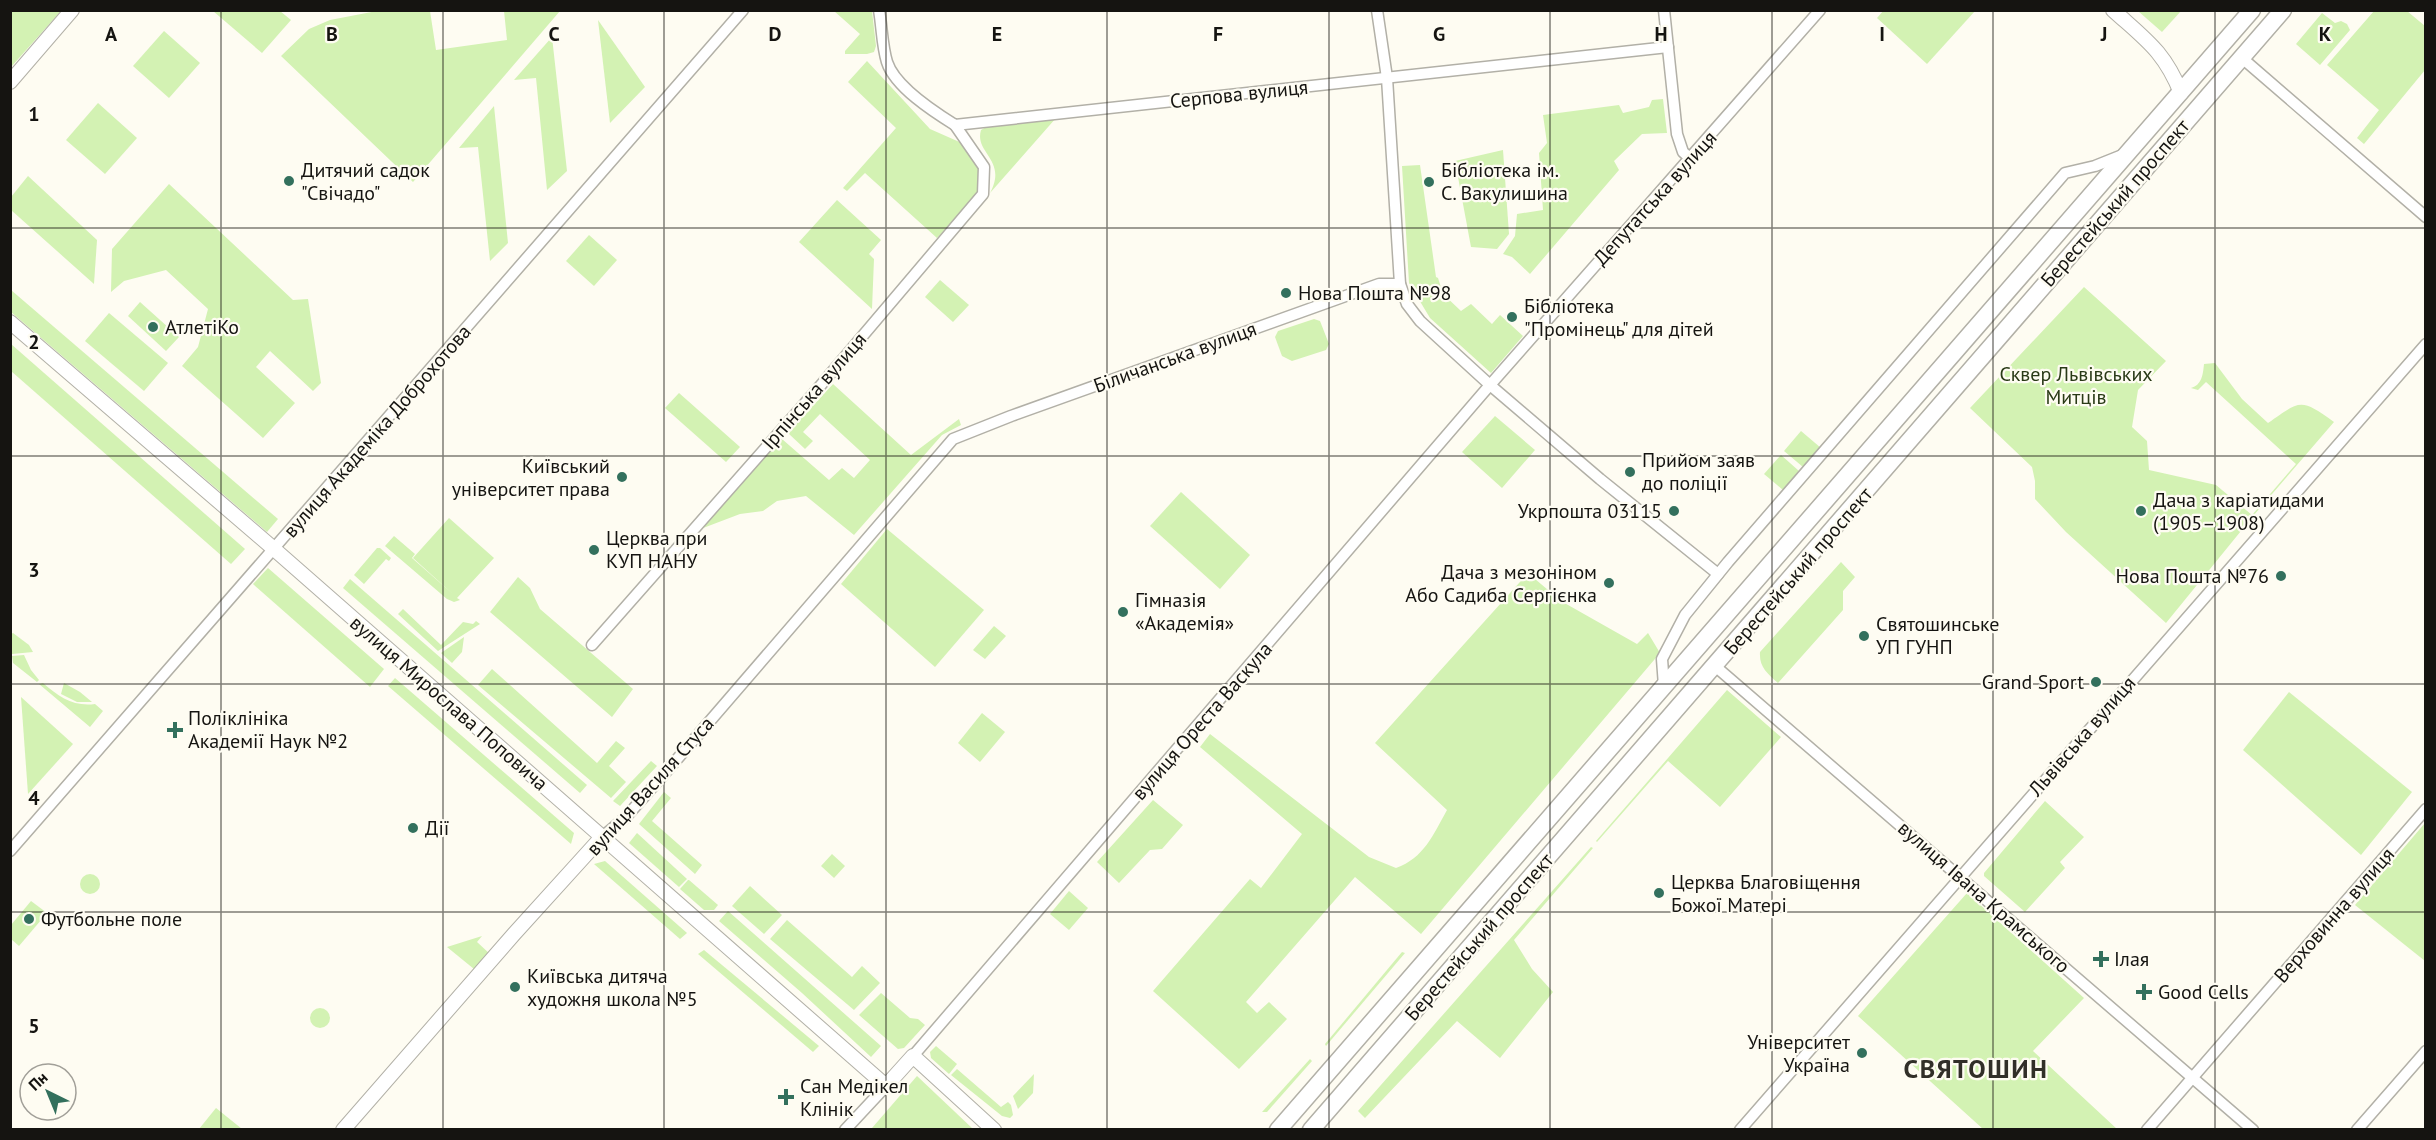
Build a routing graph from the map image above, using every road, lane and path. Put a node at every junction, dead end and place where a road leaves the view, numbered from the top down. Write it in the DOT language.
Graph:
graph roads {
  1 [pos="72,10"];
  2 [pos="743,10"];
  3 [pos="879,10"];
  4 [pos="1377,10"];
  5 [pos="1664,10"];
  6 [pos="1820,10"];
  7 [pos="2113,10"];
  8 [pos="2252,10"];
  9 [pos="2283,10"];
  10 [pos="1668,47"];
  11 [pos="2242,58"];
  12 [pos="1387,78"];
  13 [pos="10,82"];
  14 [pos="2181,93"];
  15 [pos="956,125"];
  16 [pos="2130,152"];
  17 [pos="1690,158"];
  18 [pos="2426,217"];
  19 [pos="1400,284"];
  20 [pos="10,322"];
  21 [pos="2426,344"];
  22 [pos="1490,385"];
  23 [pos="953,439"];
  24 [pos="274,549"];
  25 [pos="1718,574"];
  26 [pos="592,645"];
  27 [pos="1715,666"];
  28 [pos="1665,688"];
  29 [pos="2426,809"];
  30 [pos="601,838"];
  31 [pos="10,851"];
  32 [pos="1959,876"];
  33 [pos="2426,1051"];
  34 [pos="913,1056"];
  35 [pos="2194,1077"];
  36 [pos="886,1086"];
  37 [pos="343,1130"];
  38 [pos="845,1130"];
  39 [pos="994,1130"];
  40 [pos="1278,1130"];
  41 [pos="1311,1130"];
  42 [pos="1740,1130"];
  43 [pos="2147,1130"];
  44 [pos="2253,1130"];
  45 [pos="2357,1130"];
  1 -- 13 [label="street"];
  2 -- 24 [label="street, вулиця Академіка Доброхотова"];
  3 -- 15 [label="street"];
  4 -- 12 [label="street"];
  5 -- 10 [label="street"];
  6 -- 17 [label="street, Депутатська вулиця"];
  7 -- 14 [label="street"];
  8 -- 14 [label="main road, Берестейський проспект"];
  9 -- 11 [label="main road, Берестейський проспект"];
  10 -- 12 [label="street, Серпова вулиця"];
  10 -- 17 [label="street"];
  11 -- 18 [label="street"];
  11 -- 27 [label="main road, Берестейський проспект"];
  12 -- 15 [label="street, Серпова вулиця"];
  12 -- 19 [label="street"];
  14 -- 16 [label="main road, Берестейський проспект"];
  15 -- 26 [label="street, Ірпінська вулиця"];
  16 -- 25 [label="street, Берестейський проспект"];
  16 -- 28 [label="main road, Берестейський проспект"];
  17 -- 22 [label="street, Депутатська вулиця"];
  19 -- 22 [label="street"];
  19 -- 23 [label="street, Біличанська вулиця"];
  20 -- 24 [label="street, вулиця Мирослава Поповича"];
  21 -- 32 [label="street, Львівська вулиця"];
  22 -- 25 [label="street"];
  22 -- 34 [label="street, вулиця Ореста Васкула"];
  23 -- 30 [label="street, вулиця Василя Стуса"];
  24 -- 30 [label="street, вулиця Мирослава Поповича"];
  24 -- 31 [label="street, вулиця Академіка Доброхотова"];
  25 -- 28 [label="street, Берестейський проспект"];
  27 -- 32 [label="street, вулиця Івана Крамського"];
  27 -- 41 [label="main road, Берестейський проспект"];
  28 -- 40 [label="main road, Берестейський проспект"];
  29 -- 35 [label="street, Верховинна вулиця"];
  30 -- 36 [label="street, вулиця Мирослава Поповича"];
  30 -- 37 [label="street, вулиця Василя Стуса"];
  32 -- 35 [label="street, вулиця Івана Крамського"];
  32 -- 42 [label="street, Львівська вулиця"];
  33 -- 45 [label="street"];
  34 -- 36 [label="street"];
  34 -- 39 [label="street"];
  35 -- 43 [label="street, Верховинна вулиця"];
  35 -- 44 [label="street, вулиця Івана Крамського"];
  36 -- 38 [label="street"];
}
